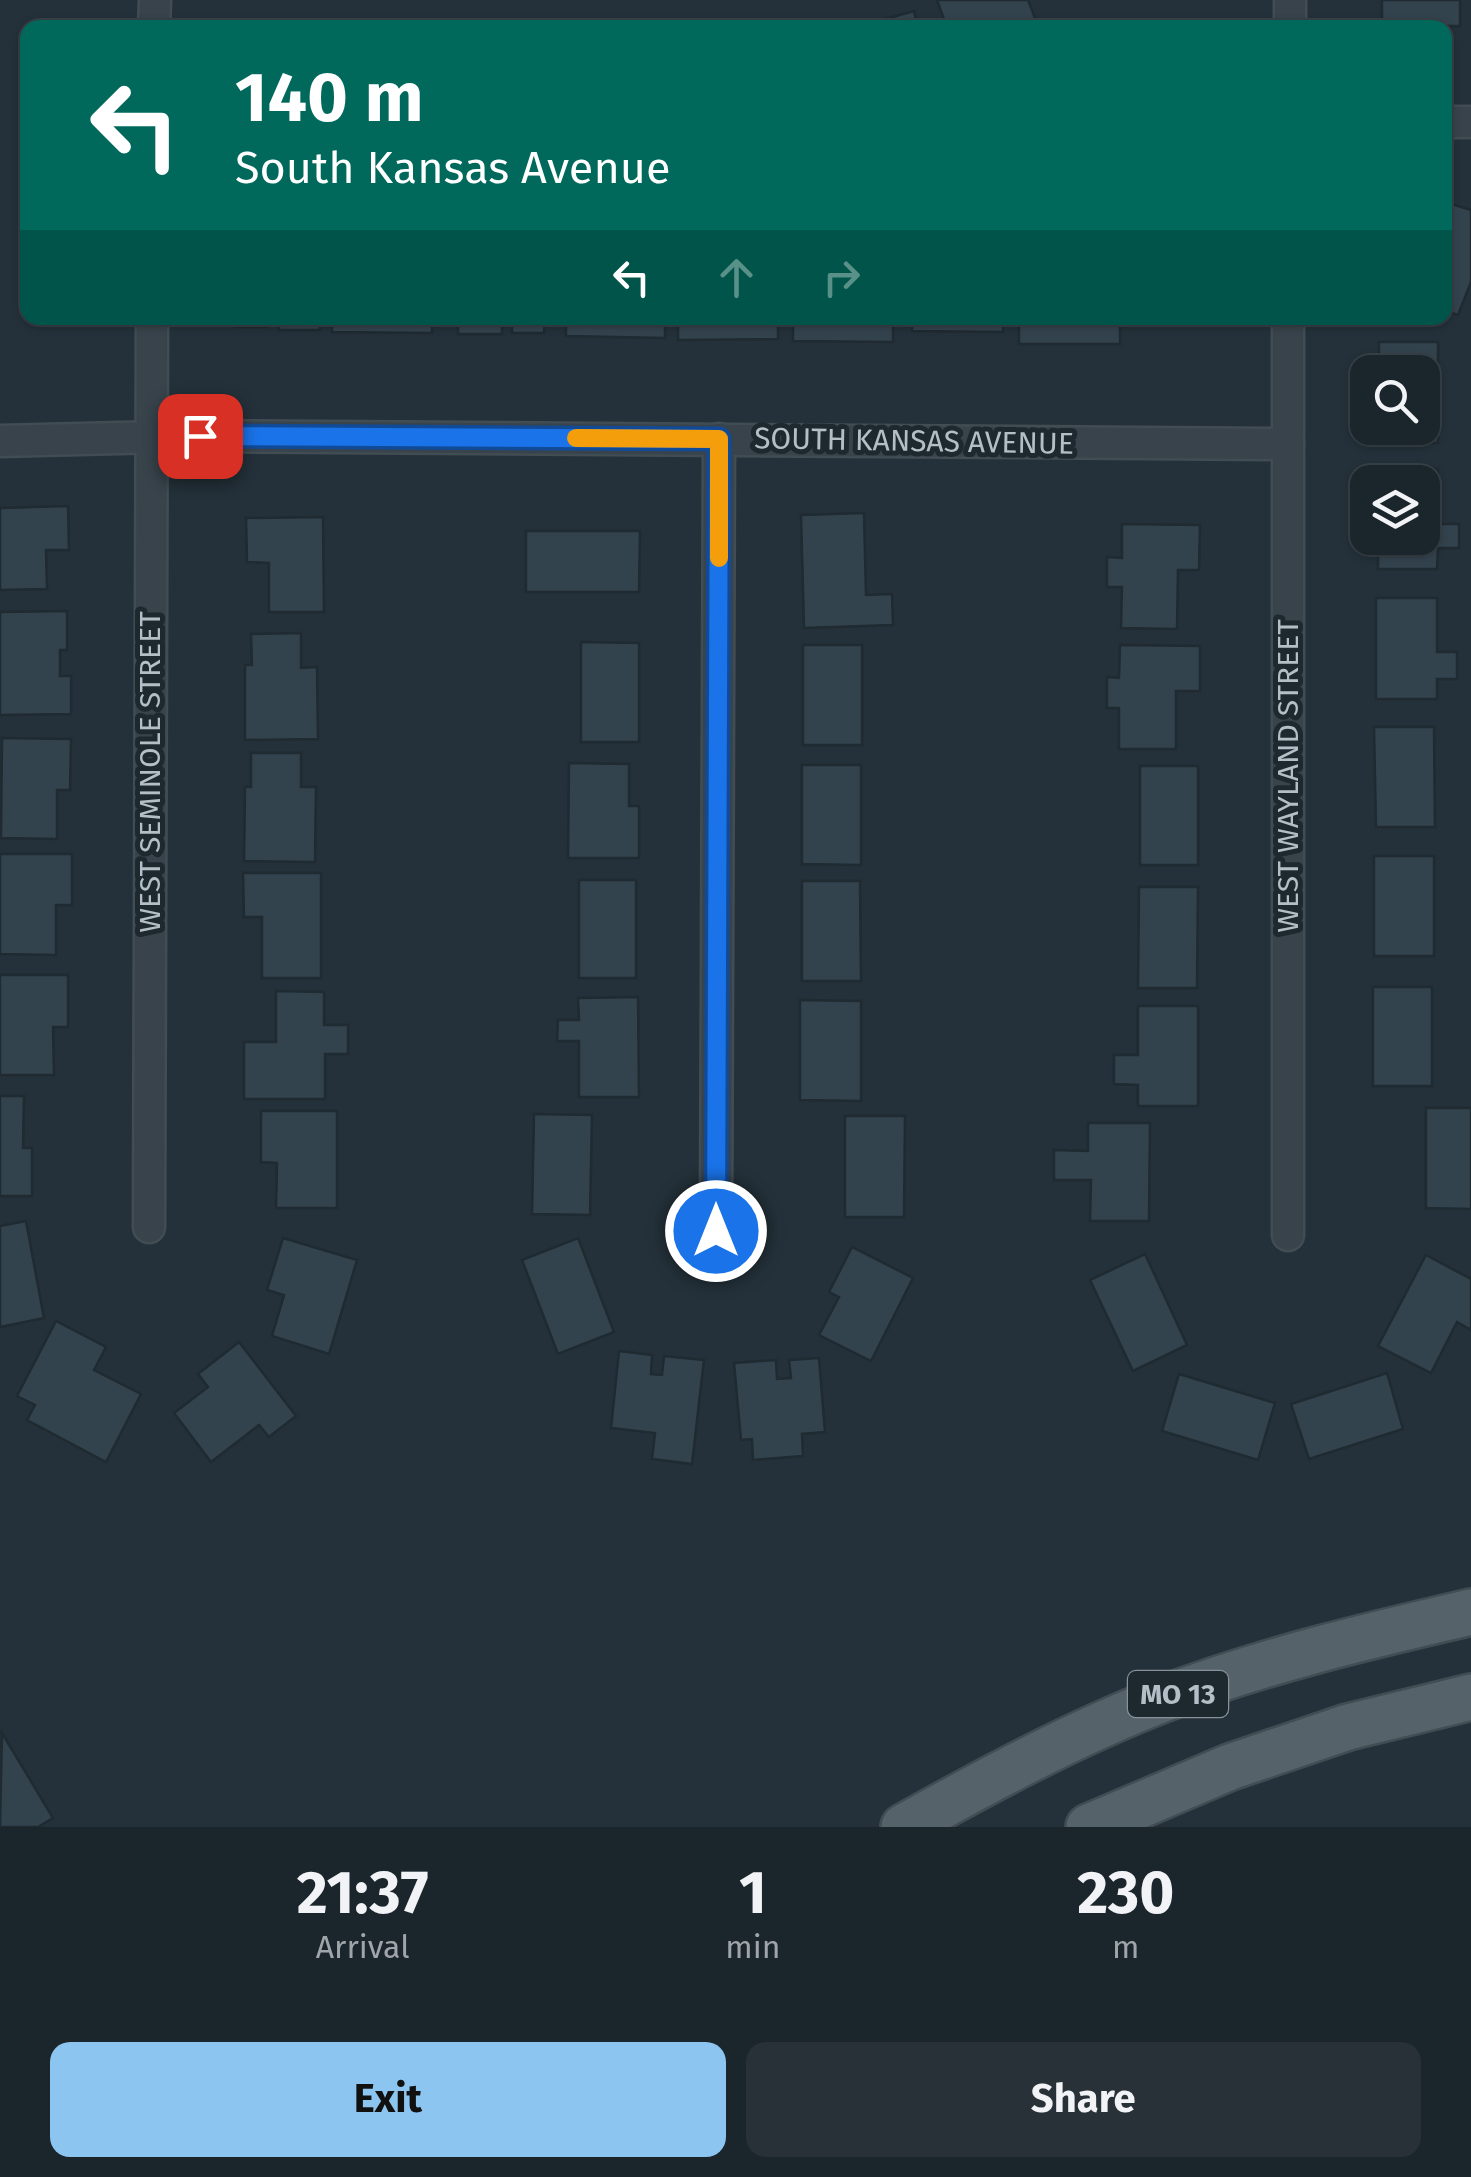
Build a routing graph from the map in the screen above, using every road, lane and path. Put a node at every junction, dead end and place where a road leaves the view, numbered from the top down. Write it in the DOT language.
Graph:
graph roads {
  1 [pos="152,325"];
  2 [pos="1288,325"];
  3 [pos="152,438"];
  4 [pos="719,439"];
  5 [pos="0,442"];
  6 [pos="1288,444"];
  7 [pos="148,1227"];
  8 [pos="716,1231"];
  9 [pos="1288,1235"];
  10 [pos="1471,1612"];
  11 [pos="1471,1698"];
  12 [pos="904,1827"];
  13 [pos="1089,1827"];
  1 -- 3 [label="street, WEST SEMINOLE STREET"];
  2 -- 6 [label="street, WEST WAYLAND STREET"];
  3 -- 4 [label="street, SOUTH KANSAS AVENUE"];
  3 -- 5 [label="street, SOUTH KANSAS AVENUE"];
  3 -- 7 [label="street, WEST SEMINOLE STREET"];
  4 -- 6 [label="street, SOUTH KANSAS AVENUE"];
  4 -- 8 [label="street"];
  6 -- 9 [label="street, WEST WAYLAND STREET"];
  10 -- 12 [label="main road, MO 13"];
  11 -- 13 [label="main road"];
}
